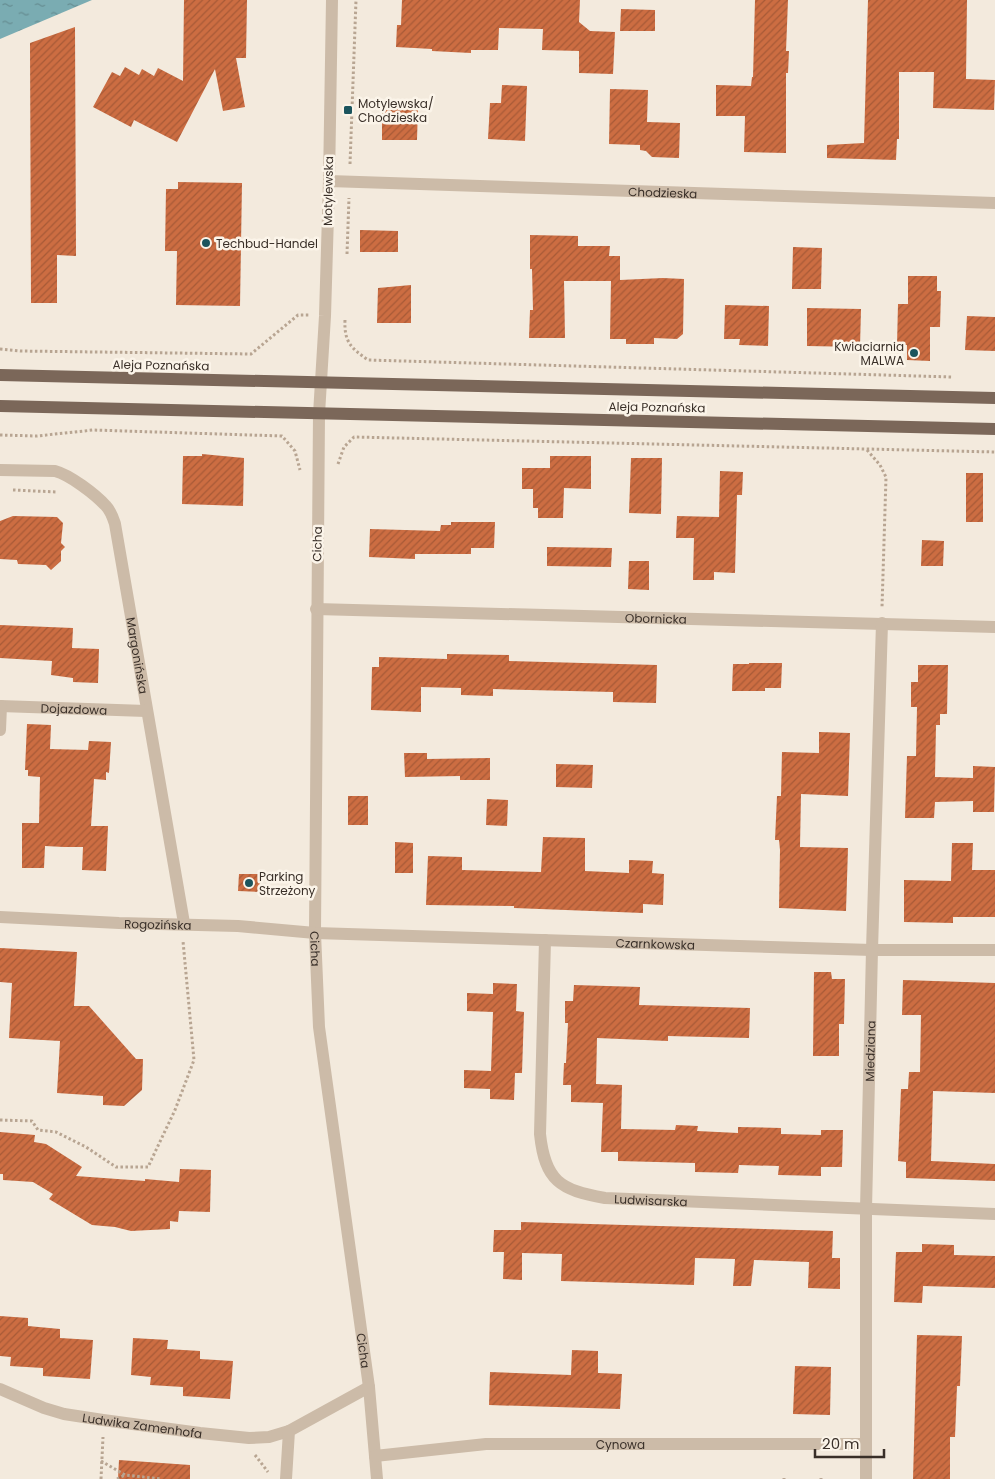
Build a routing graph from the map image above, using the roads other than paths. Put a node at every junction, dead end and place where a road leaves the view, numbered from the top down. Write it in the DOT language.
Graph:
graph roads {
  1 [pos="332,0"];
  2 [pos="329,181"];
  3 [pos="995,203"];
  4 [pos="0,375"];
  5 [pos="321,382"];
  6 [pos="995,398"];
  7 [pos="0,406"];
  8 [pos="319,414"];
  9 [pos="995,429"];
  10 [pos="0,470"];
  11 [pos="316,609"];
  12 [pos="882,623"];
  13 [pos="995,627"];
  14 [pos="0,706"];
  15 [pos="146,711"];
  16 [pos="0,730"];
  17 [pos="0,917"];
  18 [pos="184,923"];
  19 [pos="315,932"];
  20 [pos="545,940"];
  21 [pos="872,950"];
  22 [pos="995,950"];
  23 [pos="866,1209"];
  24 [pos="995,1214"];
  25 [pos="368,1387"];
  26 [pos="0,1389"];
  27 [pos="289,1431"];
  28 [pos="866,1444"];
  29 [pos="375,1456"];
  30 [pos="286,1479"];
  31 [pos="378,1479"];
  32 [pos="866,1479"];
  1 -- 2 [label="street, Motylewska"];
  2 -- 3 [label="street, Chodzieska"];
  2 -- 5 [label="street, Motylewska"];
  4 -- 5 [label="main road, Aleja Poznańska"];
  5 -- 6 [label="main road, Aleja Poznańska"];
  5 -- 8 [label="street"];
  7 -- 8 [label="main road, Aleja Poznańska"];
  8 -- 9 [label="main road, Aleja Poznańska"];
  8 -- 11 [label="street, Cicha"];
  10 -- 15 [label="street, Margonińska"];
  11 -- 12 [label="street, Obornicka"];
  11 -- 19 [label="street, Cicha"];
  12 -- 13 [label="street, Obornicka"];
  12 -- 21 [label="street, Miedziana"];
  14 -- 15 [label="street, Dojazdowa"];
  14 -- 16 [label="street"];
  15 -- 18 [label="street, Margonińska"];
  17 -- 18 [label="street, Rogozińska"];
  18 -- 19 [label="street, Rogozińska"];
  19 -- 20 [label="street, Czarnkowska"];
  19 -- 25 [label="street, Cicha"];
  20 -- 21 [label="street, Czarnkowska"];
  20 -- 23 [label="street, Ludwisarska"];
  21 -- 22 [label="street, Czarnkowska"];
  21 -- 23 [label="street, Miedziana"];
  23 -- 24 [label="street, Ludwisarska"];
  23 -- 28 [label="street, Miedziana"];
  25 -- 27 [label="street, Ludwika Zamenhofa"];
  25 -- 29 [label="street, Cicha"];
  26 -- 27 [label="street, Ludwika Zamenhofa"];
  27 -- 30 [label="street"];
  28 -- 29 [label="street, Cynowa"];
  28 -- 32 [label="street, Miedziana"];
  29 -- 31 [label="street, Cicha"];
}
